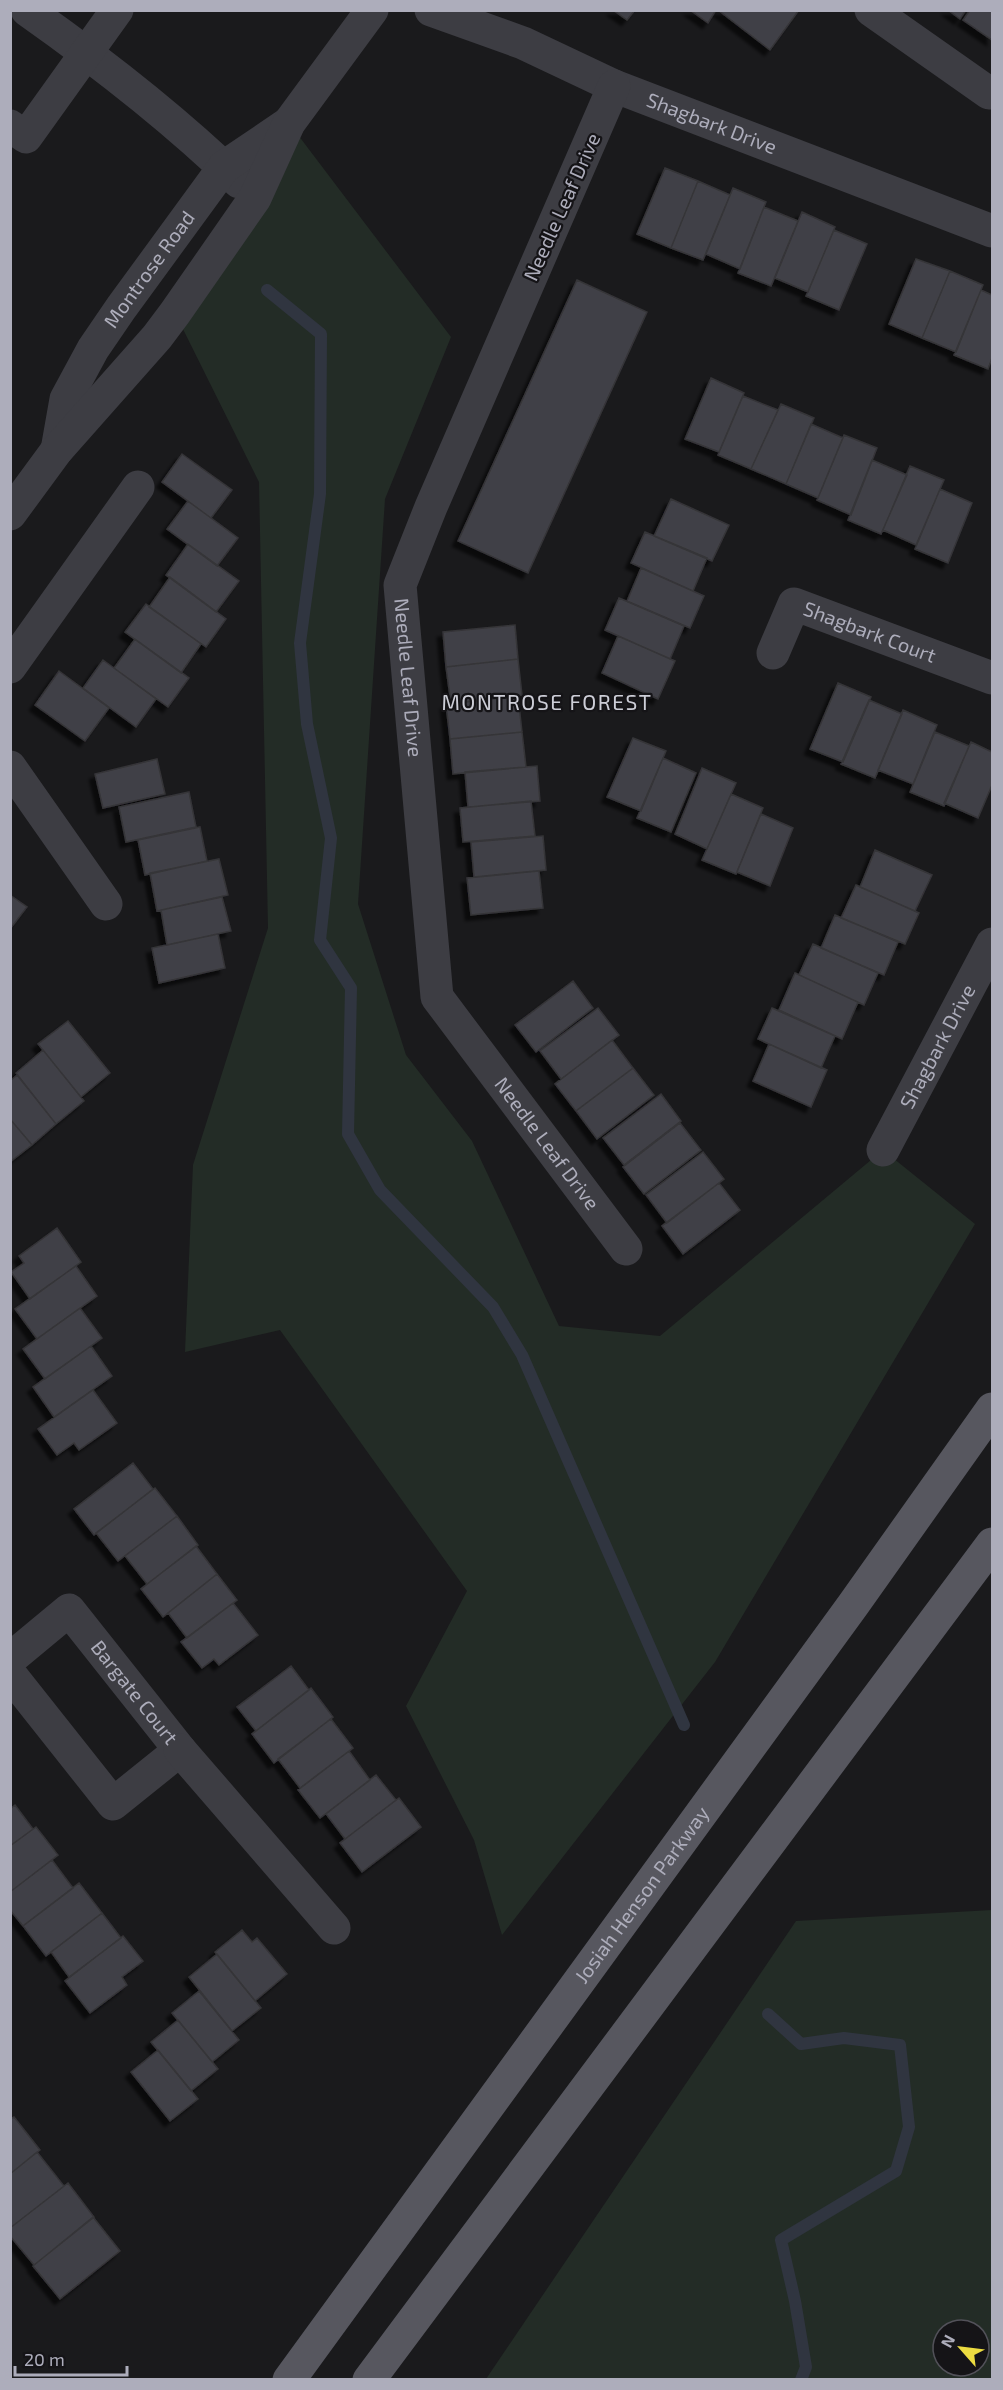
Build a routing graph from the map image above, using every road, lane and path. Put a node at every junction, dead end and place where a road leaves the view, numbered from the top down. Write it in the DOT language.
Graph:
graph roads {
  1 [pos="27,10"];
  2 [pos="117,10"];
  3 [pos="372,10"];
  4 [pos="432,10"];
  5 [pos="871,10"];
  6 [pos="87,53"];
  7 [pos="614,86"];
  8 [pos="989,93"];
  9 [pos="289,123"];
  10 [pos="10,126"];
  11 [pos="224,167"];
  12 [pos="255,198"];
  13 [pos="993,231"];
  14 [pos="57,450"];
  15 [pos="138,487"];
  16 [pos="10,514"];
  17 [pos="773,653"];
  18 [pos="10,667"];
  19 [pos="993,678"];
  20 [pos="10,767"];
  21 [pos="106,904"];
  22 [pos="993,944"];
  23 [pos="883,1150"];
  24 [pos="626,1249"];
  25 [pos="993,1409"];
  26 [pos="993,1544"];
  27 [pos="10,1659"];
  28 [pos="10,1674"];
  29 [pos="180,1750"];
  30 [pos="334,1928"];
  31 [pos="288,2379"];
  32 [pos="369,2379"];
  1 -- 6 [label="street"];
  2 -- 6 [label="street"];
  3 -- 9 [label="street, Montrose Road"];
  4 -- 7 [label="street, Shagbark Drive"];
  5 -- 8 [label="street"];
  6 -- 10 [label="street"];
  6 -- 11 [label="street"];
  7 -- 13 [label="street, Shagbark Drive"];
  7 -- 24 [label="street, Needle Leaf Drive"];
  9 -- 11 [label="street, Montrose Road"];
  9 -- 12 [label="street, Montrose Road"];
  11 -- 12 [label="street"];
  11 -- 14 [label="street, Montrose Road"];
  12 -- 14 [label="street, Montrose Road"];
  14 -- 16 [label="street, Montrose Road"];
  15 -- 18 [label="street"];
  17 -- 19 [label="street, Shagbark Court"];
  20 -- 21 [label="street"];
  22 -- 23 [label="street, Shagbark Drive"];
  25 -- 31 [label="main road, Josiah Henson Parkway"];
  26 -- 32 [label="main road"];
  27 -- 29 [label="street, Bargate Court"];
  28 -- 29 [label="street, Bargate Court"];
  29 -- 30 [label="street"];
}
